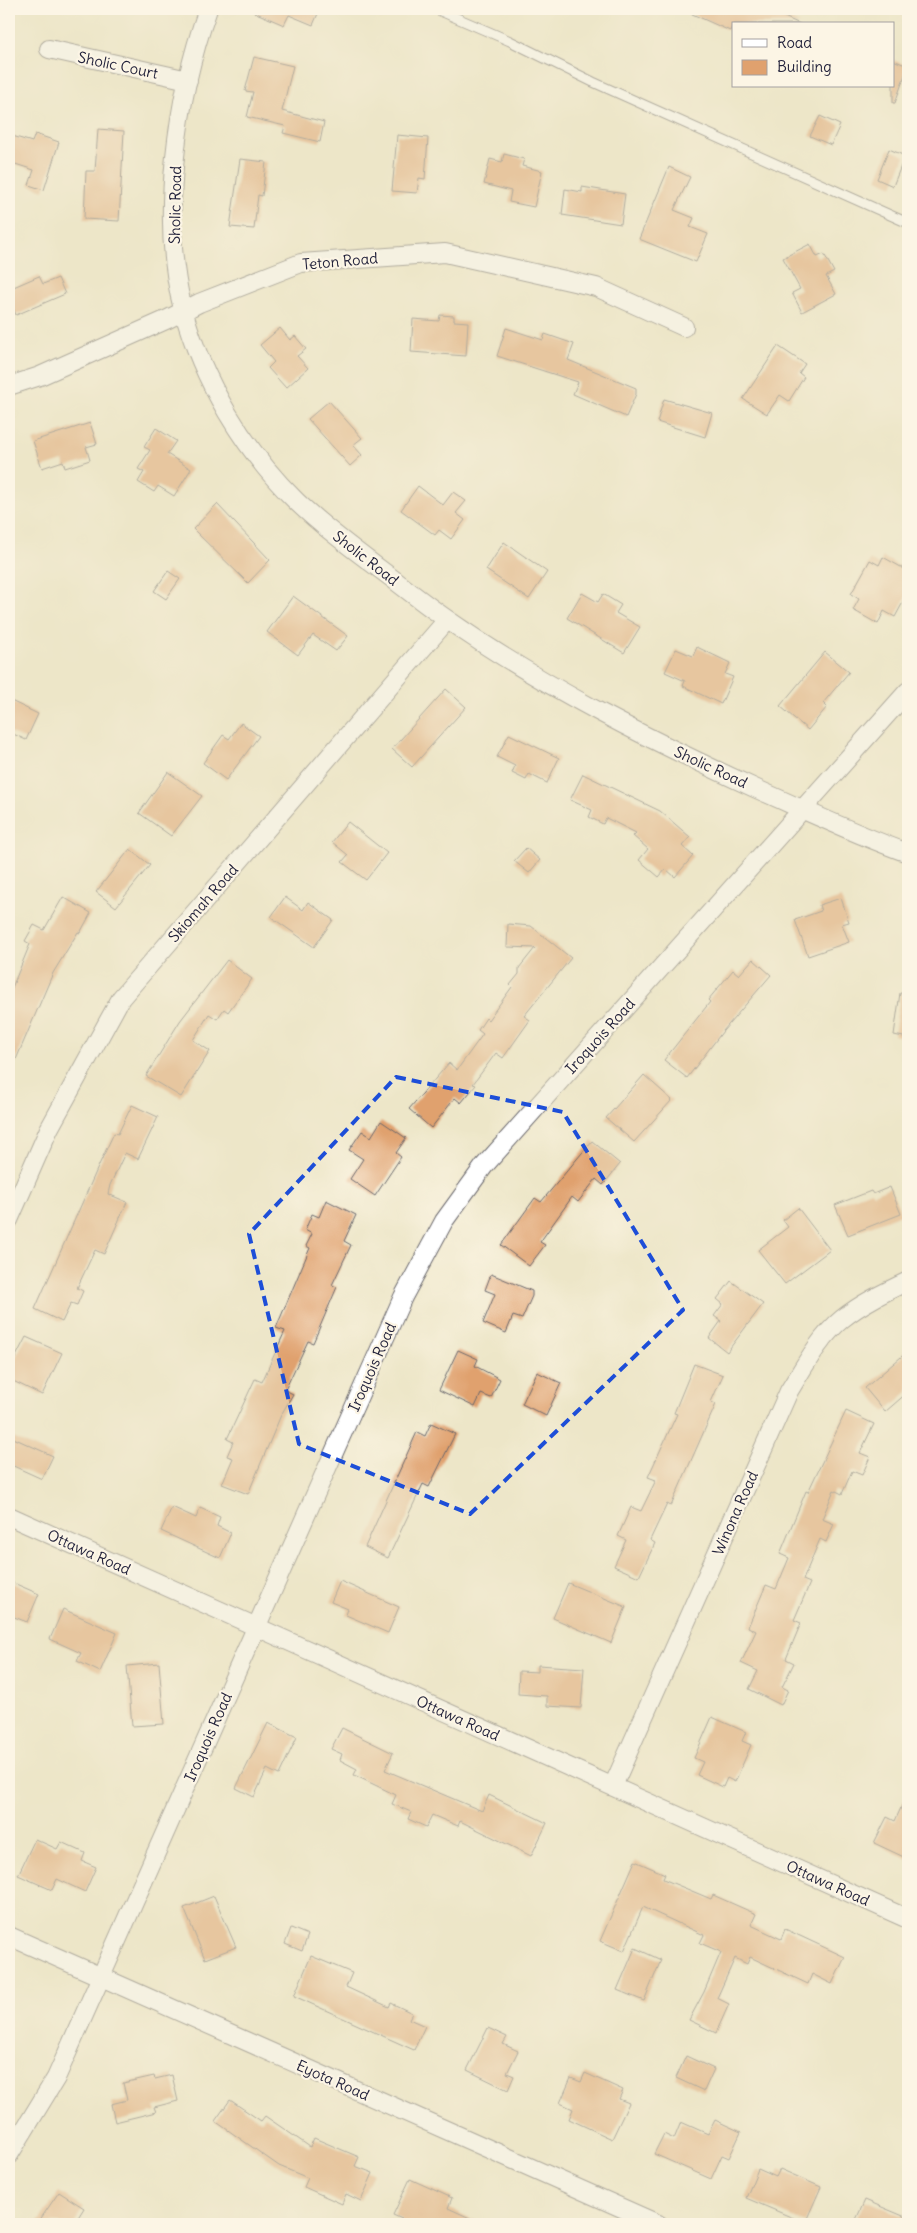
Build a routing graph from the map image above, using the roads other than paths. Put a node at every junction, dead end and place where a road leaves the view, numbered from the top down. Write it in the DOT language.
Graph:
graph roads {
  1 [pos="208,9"];
  2 [pos="436,9"];
  3 [pos="49,49"];
  4 [pos="188,80"];
  5 [pos="908,223"];
  6 [pos="183,310"];
  7 [pos="684,327"];
  8 [pos="9,386"];
  9 [pos="447,620"];
  10 [pos="908,691"];
  11 [pos="802,809"];
  12 [pos="908,853"];
  13 [pos="9,1220"];
  14 [pos="908,1281"];
  15 [pos="9,1516"];
  16 [pos="257,1628"];
  17 [pos="613,1786"];
  18 [pos="908,1919"];
  19 [pos="9,1936"];
  20 [pos="101,1976"];
  21 [pos="9,2155"];
  22 [pos="658,2224"];
  1 -- 4 [label="street, Sholic Road"];
  2 -- 5 [label="lane"];
  3 -- 4 [label="street, Sholic Court"];
  4 -- 6 [label="street, Sholic Road"];
  6 -- 7 [label="street, Teton Road"];
  6 -- 8 [label="street, Teton Road"];
  6 -- 9 [label="street, Sholic Road"];
  9 -- 11 [label="street, Sholic Road"];
  9 -- 13 [label="street, Skiomah Road"];
  10 -- 11 [label="street, Iroquois Road"];
  11 -- 12 [label="street, Sholic Road"];
  11 -- 16 [label="street, Iroquois Road"];
  14 -- 17 [label="street, Winona Road"];
  15 -- 16 [label="street, Ottawa Road"];
  16 -- 17 [label="street, Ottawa Road"];
  16 -- 20 [label="street, Iroquois Road"];
  17 -- 18 [label="street, Ottawa Road"];
  19 -- 20 [label="street, Eyota Road"];
  20 -- 21 [label="street, Iroquois Road"];
  20 -- 22 [label="street, Eyota Road"];
}
